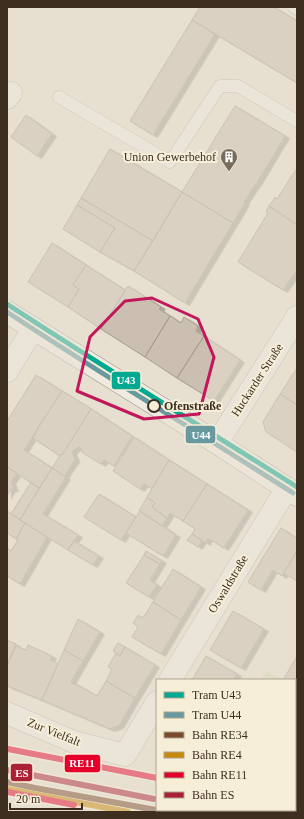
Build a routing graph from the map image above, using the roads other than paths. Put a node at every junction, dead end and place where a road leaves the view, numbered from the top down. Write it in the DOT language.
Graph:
graph roads {
  1 [pos="294,7"];
  2 [pos="297,9"];
  3 [pos="59,97"];
  4 [pos="297,121"];
  5 [pos="7,312"];
  6 [pos="297,317"];
  7 [pos="34,329"];
  8 [pos="7,371"];
  9 [pos="217,442"];
  10 [pos="292,491"];
  11 [pos="171,679"];
  12 [pos="156,704"];
  13 [pos="7,713"];
  1 -- 2 [label="lane"];
  3 -- 4 [label="lane"];
  5 -- 7 [label="street"];
  6 -- 9 [label="street, Huckarder Straße"];
  7 -- 8 [label="street"];
  7 -- 9 [label="street"];
  9 -- 10 [label="street"];
  10 -- 11 [label="street, Oswaldstraße"];
  12 -- 13 [label="street, Zur Vielfalt"];
}
